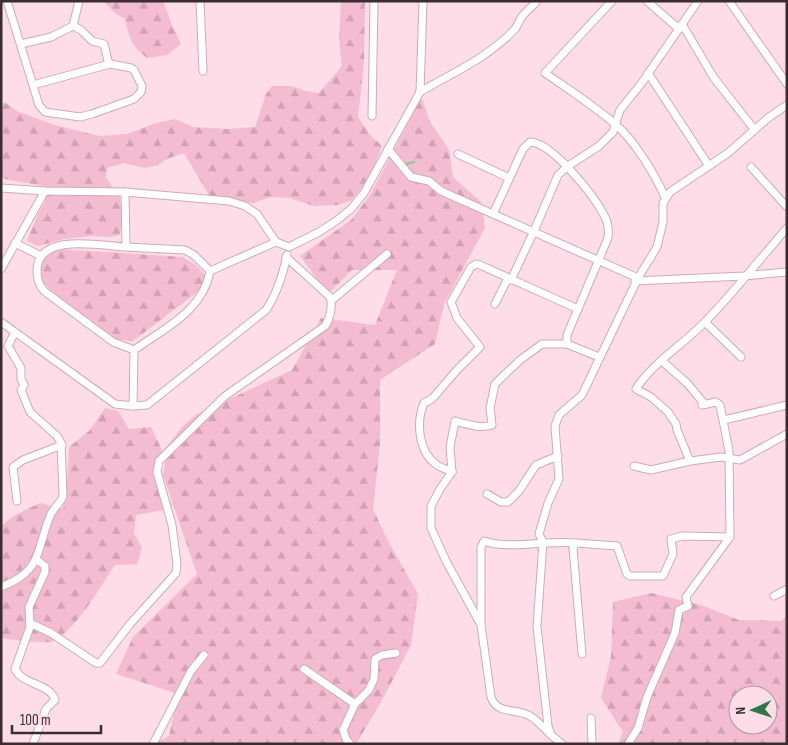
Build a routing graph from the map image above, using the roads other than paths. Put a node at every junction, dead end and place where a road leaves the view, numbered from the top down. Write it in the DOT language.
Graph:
graph roads {
  1 [pos="7,1"];
  2 [pos="79,1"];
  3 [pos="200,1"];
  4 [pos="374,1"];
  5 [pos="423,1"];
  6 [pos="537,1"];
  7 [pos="612,1"];
  8 [pos="648,1"];
  9 [pos="698,1"];
  10 [pos="729,1"];
  11 [pos="73,26"];
  12 [pos="681,26"];
  13 [pos="21,44"];
  14 [pos="110,64"];
  15 [pos="203,71"];
  16 [pos="648,73"];
  17 [pos="787,84"];
  18 [pos="33,85"];
  19 [pos="420,92"];
  20 [pos="787,105"];
  21 [pos="372,116"];
  22 [pos="616,125"];
  23 [pos="754,130"];
  24 [pos="388,149"];
  25 [pos="458,154"];
  26 [pos="568,166"];
  27 [pos="709,166"];
  28 [pos="751,167"];
  29 [pos="509,178"];
  30 [pos="1,188"];
  31 [pos="45,191"];
  32 [pos="124,192"];
  33 [pos="666,197"];
  34 [pos="787,207"];
  35 [pos="493,214"];
  36 [pos="787,228"];
  37 [pos="534,231"];
  38 [pos="276,242"];
  39 [pos="15,243"];
  40 [pos="126,247"];
  41 [pos="289,247"];
  42 [pos="387,254"];
  43 [pos="41,256"];
  44 [pos="286,256"];
  45 [pos="599,262"];
  46 [pos="1,270"];
  47 [pos="210,272"];
  48 [pos="787,272"];
  49 [pos="744,276"];
  50 [pos="509,279"];
  51 [pos="636,280"];
  52 [pos="332,300"];
  53 [pos="494,304"];
  54 [pos="578,309"];
  55 [pos="1,322"];
  56 [pos="705,322"];
  57 [pos="15,332"];
  58 [pos="567,344"];
  59 [pos="134,350"];
  60 [pos="600,357"];
  61 [pos="741,357"];
  62 [pos="662,361"];
  63 [pos="787,405"];
  64 [pos="133,406"];
  65 [pos="724,420"];
  66 [pos="787,434"];
  67 [pos="62,444"];
  68 [pos="558,456"];
  69 [pos="729,458"];
  70 [pos="690,461"];
  71 [pos="634,466"];
  72 [pos="452,472"];
  73 [pos="487,494"];
  74 [pos="17,501"];
  75 [pos="730,537"];
  76 [pos="543,542"];
  77 [pos="576,543"];
  78 [pos="37,560"];
  79 [pos="1,587"];
  80 [pos="787,589"];
  81 [pos="774,596"];
  82 [pos="30,623"];
  83 [pos="481,625"];
  84 [pos="396,653"];
  85 [pos="582,654"];
  86 [pos="204,655"];
  87 [pos="304,669"];
  88 [pos="355,704"];
  89 [pos="591,718"];
  90 [pos="551,735"];
  91 [pos="33,744"];
  92 [pos="153,744"];
  93 [pos="350,744"];
  94 [pos="562,744"];
  95 [pos="592,744"];
  96 [pos="628,744"];
  1 -- 13 [label="street"];
  2 -- 11 [label="street"];
  3 -- 15 [label="street"];
  4 -- 21 [label="street"];
  5 -- 19 [label="street"];
  6 -- 19 [label="street"];
  7 -- 22 [label="street"];
  8 -- 12 [label="street"];
  9 -- 12 [label="street"];
  10 -- 17 [label="street"];
  11 -- 13 [label="street"];
  11 -- 14 [label="street"];
  12 -- 16 [label="street"];
  12 -- 23 [label="street"];
  13 -- 18 [label="street"];
  14 -- 18 [label="street"];
  14 -- 18 [label="street"];
  16 -- 22 [label="street"];
  16 -- 27 [label="street"];
  19 -- 24 [label="street"];
  20 -- 23 [label="street"];
  22 -- 26 [label="street"];
  22 -- 33 [label="street"];
  23 -- 27 [label="street"];
  24 -- 35 [label="street"];
  24 -- 41 [label="street"];
  25 -- 29 [label="street"];
  26 -- 29 [label="street"];
  26 -- 37 [label="street"];
  26 -- 45 [label="street"];
  27 -- 33 [label="street"];
  28 -- 34 [label="street"];
  29 -- 35 [label="street"];
  30 -- 31 [label="street"];
  31 -- 32 [label="street"];
  31 -- 39 [label="street"];
  32 -- 38 [label="street"];
  32 -- 40 [label="street"];
  33 -- 51 [label="street"];
  35 -- 37 [label="street"];
  36 -- 49 [label="street"];
  37 -- 45 [label="street"];
  37 -- 50 [label="street"];
  38 -- 41 [label="street"];
  38 -- 47 [label="street"];
  39 -- 43 [label="street"];
  39 -- 46 [label="street"];
  40 -- 43 [label="street"];
  40 -- 47 [label="street"];
  41 -- 44 [label="street"];
  42 -- 52 [label="street"];
  43 -- 59 [label="street"];
  44 -- 52 [label="street"];
  44 -- 64 [label="street"];
  45 -- 51 [label="street"];
  45 -- 54 [label="street"];
  47 -- 59 [label="street"];
  48 -- 49 [label="street"];
  49 -- 51 [label="street"];
  49 -- 56 [label="street"];
  50 -- 53 [label="street"];
  50 -- 54 [label="street"];
  50 -- 72 [label="street"];
  51 -- 60 [label="street"];
  52 -- 82 [label="street"];
  54 -- 58 [label="street"];
  55 -- 57 [label="street"];
  56 -- 61 [label="street"];
  56 -- 62 [label="street"];
  57 -- 64 [label="street"];
  57 -- 67 [label="street"];
  58 -- 60 [label="street"];
  58 -- 72 [label="street"];
  59 -- 64 [label="street"];
  60 -- 68 [label="street"];
  62 -- 65 [label="street"];
  62 -- 70 [label="street"];
  63 -- 65 [label="street"];
  65 -- 69 [label="street"];
  66 -- 69 [label="street"];
  67 -- 74 [label="street"];
  67 -- 78 [label="street"];
  68 -- 73 [label="street"];
  68 -- 76 [label="street"];
  69 -- 70 [label="street"];
  69 -- 75 [label="street"];
  70 -- 71 [label="street"];
  72 -- 83 [label="street"];
  75 -- 77 [label="street"];
  75 -- 96 [label="street"];
  76 -- 77 [label="street"];
  76 -- 83 [label="street"];
  76 -- 90 [label="street"];
  77 -- 85 [label="street"];
  78 -- 79 [label="street"];
  78 -- 82 [label="street"];
  80 -- 81 [label="street"];
  82 -- 91 [label="street"];
  83 -- 90 [label="street"];
  84 -- 88 [label="street"];
  86 -- 92 [label="street"];
  87 -- 88 [label="street"];
  88 -- 93 [label="street"];
  89 -- 95 [label="street"];
  90 -- 94 [label="street"];
}
